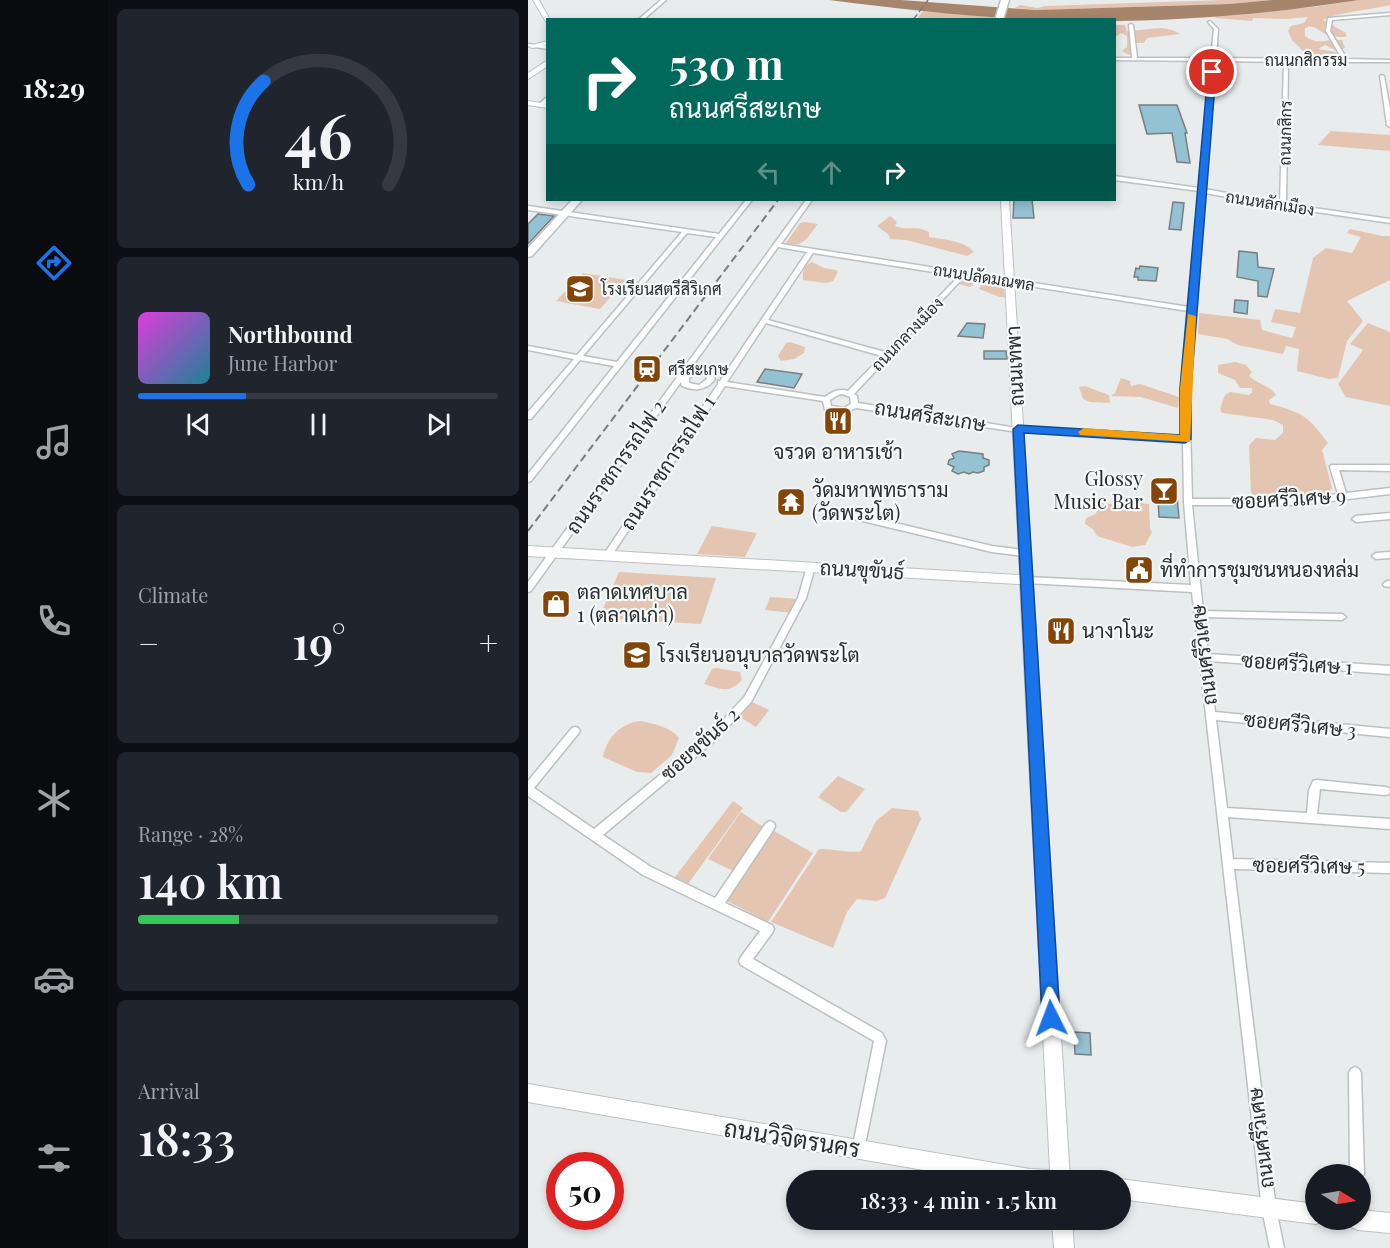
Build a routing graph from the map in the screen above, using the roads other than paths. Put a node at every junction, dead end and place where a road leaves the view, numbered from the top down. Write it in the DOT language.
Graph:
graph roads {
  1 [pos="536,0"];
  2 [pos="544,0"];
  3 [pos="664,0"];
  4 [pos="1005,0"];
  5 [pos="1011,0"];
  6 [pos="1390,14"];
  7 [pos="554,18"];
  8 [pos="642,18"];
  9 [pos="1000,18"];
  10 [pos="1005,18"];
  11 [pos="546,19"];
  12 [pos="1210,22"];
  13 [pos="1131,26"];
  14 [pos="530,46"];
  15 [pos="546,46"];
  16 [pos="1116,59"];
  17 [pos="1135,59"];
  18 [pos="1213,59"];
  19 [pos="1286,60"];
  20 [pos="1345,60"];
  21 [pos="1390,61"];
  22 [pos="546,64"];
  23 [pos="546,70"];
  24 [pos="1382,76"];
  25 [pos="528,77"];
  26 [pos="528,84"];
  27 [pos="528,103"];
  28 [pos="545,103"];
  29 [pos="1390,125"];
  30 [pos="1116,178"];
  31 [pos="1202,191"];
  32 [pos="576,201"];
  33 [pos="748,201"];
  34 [pos="808,201"];
  35 [pos="1005,201"];
  36 [pos="1283,206"];
  37 [pos="528,208"];
  38 [pos="564,214"];
  39 [pos="1390,221"];
  40 [pos="686,231"];
  41 [pos="720,236"];
  42 [pos="776,245"];
  43 [pos="811,251"];
  44 [pos="528,254"];
  45 [pos="964,274"];
  46 [pos="1010,281"];
  47 [pos="1192,310"];
  48 [pos="765,321"];
  49 [pos="528,348"];
  50 [pos="886,356"];
  51 [pos="579,357"];
  52 [pos="690,363"];
  53 [pos="619,365"];
  54 [pos="698,371"];
  55 [pos="727,375"];
  56 [pos="711,377"];
  57 [pos="680,379"];
  58 [pos="721,383"];
  59 [pos="706,385"];
  60 [pos="714,393"];
  61 [pos="849,394"];
  62 [pos="826,399"];
  63 [pos="855,405"];
  64 [pos="528,417"];
  65 [pos="1018,429"];
  66 [pos="1185,439"];
  67 [pos="1390,468"];
  68 [pos="528,479"];
  69 [pos="1390,491"];
  70 [pos="1343,497"];
  71 [pos="1188,502"];
  72 [pos="853,516"];
  73 [pos="1390,516"];
  74 [pos="1356,519"];
  75 [pos="528,551"];
  76 [pos="555,553"];
  77 [pos="1025,553"];
  78 [pos="1390,555"];
  79 [pos="607,556"];
  80 [pos="1376,556"];
  81 [pos="811,567"];
  82 [pos="1027,580"];
  83 [pos="528,589"];
  84 [pos="1196,589"];
  85 [pos="1199,614"];
  86 [pos="1342,617"];
  87 [pos="1204,657"];
  88 [pos="1390,670"];
  89 [pos="1211,716"];
  90 [pos="575,731"];
  91 [pos="1390,733"];
  92 [pos="528,789"];
  93 [pos="1385,790"];
  94 [pos="1222,812"];
  95 [pos="1312,818"];
  96 [pos="1390,824"];
  97 [pos="770,826"];
  98 [pos="594,836"];
  99 [pos="1228,864"];
  100 [pos="1390,868"];
  101 [pos="717,905"];
  102 [pos="1355,1073"];
  103 [pos="528,1093"];
  104 [pos="858,1150"];
  105 [pos="1357,1164"];
  106 [pos="977,1170"];
  107 [pos="1057,1170"];
  108 [pos="1131,1190"];
  109 [pos="1269,1209"];
  110 [pos="1305,1213"];
  111 [pos="1371,1217"];
  112 [pos="1390,1223"];
  113 [pos="1063,1230"];
  114 [pos="1064,1248"];
  115 [pos="1277,1248"];
  1 -- 11 [label="main road"];
  2 -- 7 [label="main road"];
  3 -- 8 [label="street"];
  4 -- 9 [label="main road"];
  5 -- 10 [label="main road"];
  6 -- 20 [label="street"];
  12 -- 18 [label="street, ถนนศรีวิเศษ"];
  13 -- 17 [label="street"];
  14 -- 15 [label="main road"];
  16 -- 17 [label="street, ถนนกสิกรรม"];
  17 -- 18 [label="street, ถนนกสิกรรม"];
  18 -- 19 [label="street, ถนนกสิกรรม"];
  18 -- 31 [label="street, ถนนศรีวิเศษ"];
  19 -- 20 [label="street, ถนนกสิกรรม"];
  19 -- 36 [label="street, ถนนกสิกร"];
  20 -- 21 [label="street, ถนนกสิกรรม"];
  22 -- 25 [label="main road"];
  23 -- 26 [label="main road"];
  24 -- 29 [label="street"];
  27 -- 28 [label="main road"];
  30 -- 31 [label="street, ถนนหลักเมือง"];
  31 -- 36 [label="street, ถนนหลักเมือง"];
  31 -- 47 [label="street, ถนนศรีวิเศษ"];
  32 -- 38 [label="main road"];
  33 -- 41 [label="street"];
  34 -- 42 [label="street, ถนนราชการรถไฟ 2"];
  35 -- 46 [label="main road, ถนนเทพา"];
  36 -- 39 [label="street, ถนนหลักเมือง"];
  37 -- 38 [label="street"];
  38 -- 40 [label="street"];
  38 -- 44 [label="main road"];
  40 -- 41 [label="street"];
  40 -- 51 [label="street"];
  41 -- 53 [label="street"];
  42 -- 43 [label="street, ถนนปลัดมณฑล"];
  42 -- 52 [label="street, ถนนราชการรถไฟ 2"];
  43 -- 45 [label="street, ถนนปลัดมณฑล"];
  43 -- 48 [label="street, ถนนราชการรถไฟ 1"];
  45 -- 46 [label="street, ถนนปลัดมณฑล"];
  45 -- 50 [label="street, ถนนกลางเมือง"];
  46 -- 47 [label="street, ถนนปลัดมณฑล"];
  46 -- 65 [label="main road, ถนนเทพา"];
  47 -- 66 [label="street, ถนนศรีวิเศษ"];
  48 -- 50 [label="street"];
  48 -- 55 [label="street, ถนนราชการรถไฟ 1"];
  49 -- 51 [label="street"];
  50 -- 61 [label="street, ถนนกลางเมือง"];
  51 -- 53 [label="street"];
  51 -- 64 [label="street"];
  52 -- 54 [label="street"];
  52 -- 57 [label="street, ถนนราชการรถไฟ 2"];
  53 -- 68 [label="street"];
  54 -- 56 [label="street"];
  54 -- 57 [label="street"];
  55 -- 56 [label="street"];
  55 -- 58 [label="street, ถนนราชการรถไฟ 1"];
  56 -- 59 [label="street"];
  57 -- 59 [label="street"];
  57 -- 76 [label="street, ถนนราชการรถไฟ 2"];
  58 -- 60 [label="street, ถนนราชการรถไฟ 1"];
  58 -- 62 [label="street"];
  59 -- 60 [label="street"];
  60 -- 79 [label="street, ถนนราชการรถไฟ 1"];
  61 -- 62 [label="street"];
  61 -- 63 [label="street"];
  62 -- 63 [label="street"];
  63 -- 65 [label="street, ถนนศรีสะเกษ"];
  65 -- 66 [label="street, ถนนศรีสะเกษ"];
  65 -- 77 [label="main road, ถนนเทพา"];
  66 -- 71 [label="street, ถนนศรีวิเศษ"];
  67 -- 70 [label="street"];
  69 -- 70 [label="street, ซอยศรีวิเศษ 9"];
  70 -- 71 [label="street, ซอยศรีวิเศษ 9"];
  71 -- 84 [label="street, ถนนศรีวิเศษ"];
  72 -- 77 [label="street"];
  73 -- 74 [label="street"];
  75 -- 76 [label="main road, ถนนขุขันธ์"];
  76 -- 79 [label="main road, ถนนขุขันธ์"];
  76 -- 83 [label="street, ถนนราชการรถไฟ 2"];
  77 -- 82 [label="main road, ถนนเทพา"];
  78 -- 80 [label="street"];
  79 -- 81 [label="main road, ถนนขุขันธ์"];
  81 -- 82 [label="main road, ถนนขุขันธ์"];
  81 -- 98 [label="street, ซอยขุขันธ์ 2"];
  82 -- 84 [label="street, ถนนขุขันธ์"];
  82 -- 107 [label="main road, ถนนเทพา"];
  84 -- 85 [label="street, ถนนศรีวิเศษ"];
  85 -- 86 [label="street"];
  85 -- 87 [label="street, ถนนศรีวิเศษ"];
  87 -- 88 [label="street, ซอยศรีวิเศษ 1"];
  87 -- 89 [label="street, ถนนศรีวิเศษ"];
  89 -- 91 [label="street, ซอยศรีวิเศษ 3"];
  89 -- 94 [label="street, ถนนศรีวิเศษ"];
  90 -- 92 [label="street"];
  92 -- 98 [label="street"];
  93 -- 95 [label="street"];
  94 -- 95 [label="street"];
  94 -- 99 [label="street, ถนนศรีวิเศษ"];
  95 -- 96 [label="street"];
  97 -- 101 [label="street"];
  98 -- 101 [label="street"];
  99 -- 100 [label="street, ซอยศรีวิเศษ 5"];
  99 -- 109 [label="street, ถนนศรีวิเศษ"];
  101 -- 104 [label="street"];
  102 -- 105 [label="street"];
  103 -- 104 [label="main road, ถนนวิจิตรนคร"];
  104 -- 106 [label="main road, ถนนวิจิตรนคร"];
  108 -- 109 [label="main road"];
  109 -- 110 [label="main road"];
  109 -- 115 [label="street, ถนนศรีวิเศษ"];
  111 -- 112 [label="main road"];
  113 -- 114 [label="main road"];
}
